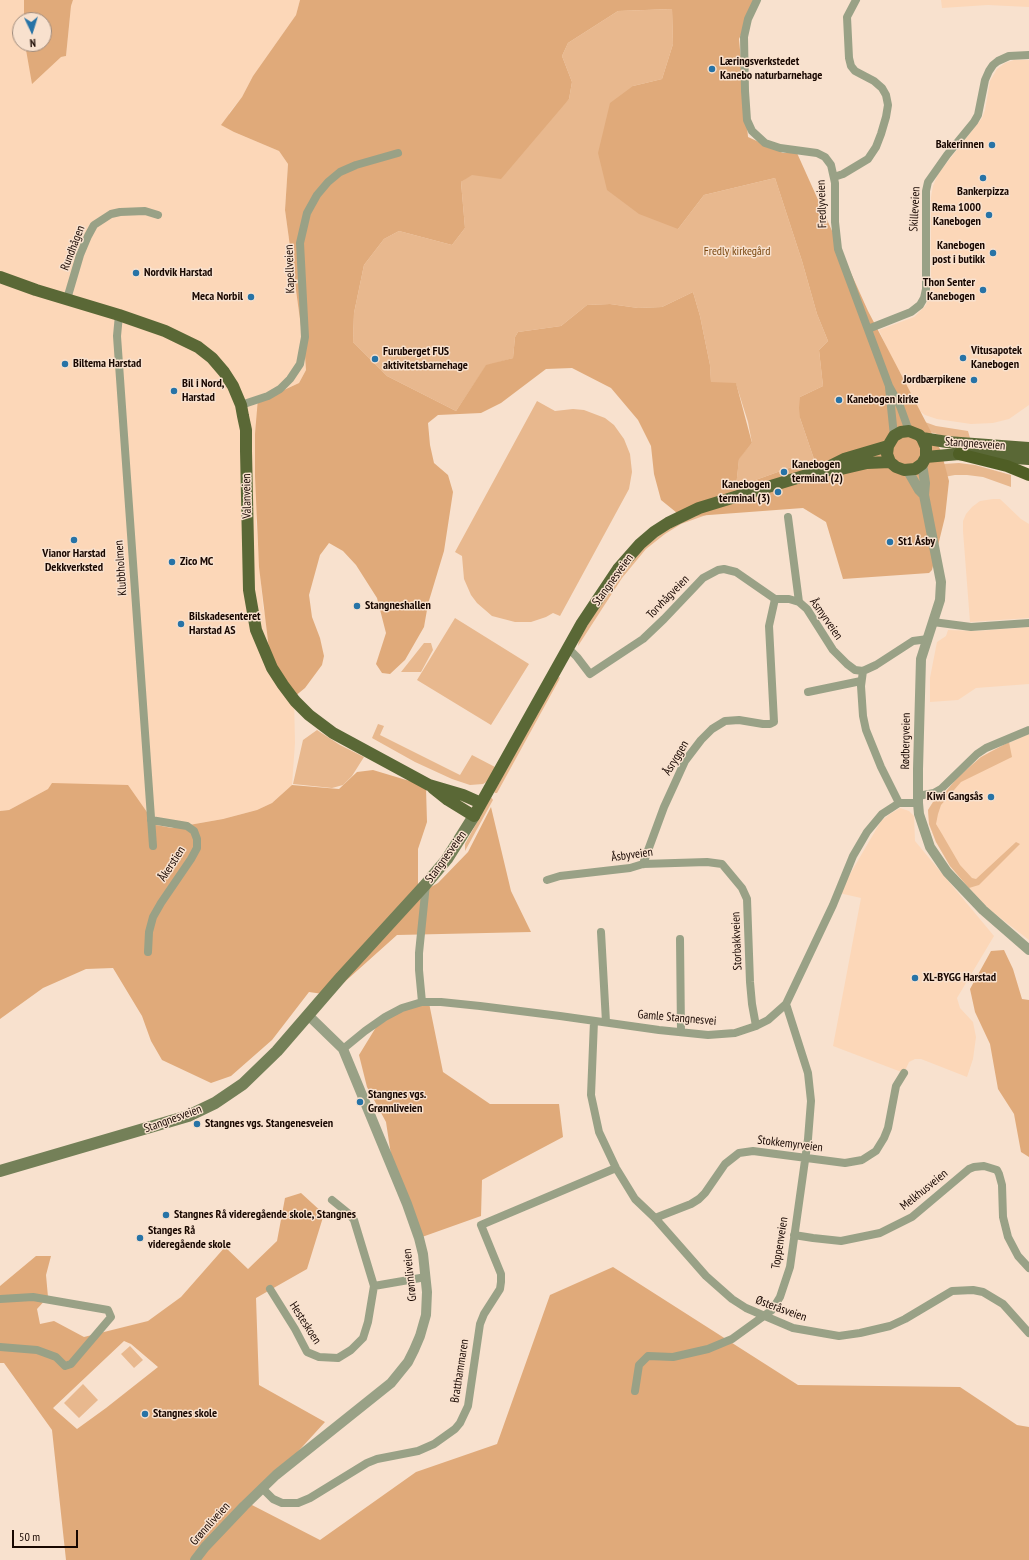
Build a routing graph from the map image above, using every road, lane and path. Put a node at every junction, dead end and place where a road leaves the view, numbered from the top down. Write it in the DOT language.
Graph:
graph roads {
  1 [pos="757,0"];
  2 [pos="856,0"];
  3 [pos="1029,55"];
  4 [pos="398,153"];
  5 [pos="834,177"];
  6 [pos="158,214"];
  7 [pos="0,278"];
  8 [pos="67,299"];
  9 [pos="119,315"];
  10 [pos="868,329"];
  11 [pos="889,386"];
  12 [pos="241,405"];
  13 [pos="909,431"];
  14 [pos="922,438"];
  15 [pos="891,441"];
  16 [pos="1029,448"];
  17 [pos="959,454"];
  18 [pos="1029,459"];
  19 [pos="924,460"];
  20 [pos="890,462"];
  21 [pos="820,471"];
  22 [pos="908,471"];
  23 [pos="1029,475"];
  24 [pos="924,495"];
  25 [pos="788,517"];
  26 [pos="775,599"];
  27 [pos="799,602"];
  28 [pos="933,622"];
  29 [pos="1029,623"];
  30 [pos="928,638"];
  31 [pos="568,648"];
  32 [pos="863,671"];
  33 [pos="861,681"];
  34 [pos="808,692"];
  35 [pos="1029,730"];
  36 [pos="429,784"];
  37 [pos="918,799"];
  38 [pos="481,803"];
  39 [pos="899,803"];
  40 [pos="474,816"];
  41 [pos="151,820"];
  42 [pos="153,846"];
  43 [pos="643,864"];
  44 [pos="722,864"];
  45 [pos="547,880"];
  46 [pos="426,884"];
  47 [pos="601,932"];
  48 [pos="680,939"];
  49 [pos="1029,950"];
  50 [pos="148,952"];
  51 [pos="422,1002"];
  52 [pos="786,1004"];
  53 [pos="308,1015"];
  54 [pos="594,1021"];
  55 [pos="606,1022"];
  56 [pos="756,1026"];
  57 [pos="681,1032"];
  58 [pos="343,1049"];
  59 [pos="904,1073"];
  60 [pos="804,1158"];
  61 [pos="616,1168"];
  62 [pos="0,1171"];
  63 [pos="332,1200"];
  64 [pos="655,1218"];
  65 [pos="794,1235"];
  66 [pos="1029,1268"];
  67 [pos="426,1277"];
  68 [pos="374,1286"];
  69 [pos="270,1289"];
  70 [pos="0,1299"];
  71 [pos="763,1316"];
  72 [pos="1029,1333"];
  73 [pos="0,1347"];
  74 [pos="635,1391"];
  75 [pos="262,1488"];
  76 [pos="195,1560"];
  1 -- 5 [label="street, Fredlyveien"];
  2 -- 5 [label="street"];
  3 -- 10 [label="street, Skilleveien"];
  4 -- 12 [label="street, Kapellveien"];
  5 -- 10 [label="street, Fredlyveien"];
  6 -- 8 [label="street, Rundhågen"];
  7 -- 8 [label="main road, Valanveien"];
  8 -- 9 [label="main road, Valanveien"];
  9 -- 12 [label="main road, Valanveien"];
  9 -- 41 [label="street, Klubbholmen"];
  10 -- 11 [label="street, Fredlyveien"];
  11 -- 13 [label="street, Fredlyveien"];
  11 -- 15 [label="street, Fredlyveien"];
  12 -- 36 [label="main road, Valanveien"];
  13 -- 14 [label="main road, Stangnesveien"];
  13 -- 15 [label="main road, Stangnesveien"];
  14 -- 16 [label="main road, Stangnesveien"];
  14 -- 19 [label="main road, Stangnesveien"];
  15 -- 20 [label="main road"];
  15 -- 21 [label="main road, Stangnesveien"];
  17 -- 18 [label="main road, Stangnesveien"];
  17 -- 19 [label="main road, Stangnesveien"];
  17 -- 23 [label="highway"];
  19 -- 22 [label="main road, Stangnesveien"];
  19 -- 24 [label="street, Rødbergveien"];
  20 -- 21 [label="main road, Stangnesveien"];
  20 -- 22 [label="main road, Stangnesveien"];
  21 -- 31 [label="main road, Stangnesveien"];
  22 -- 24 [label="street, Rødbergveien"];
  24 -- 28 [label="street, Rødbergveien"];
  25 -- 27 [label="street, Åsmyrveien"];
  26 -- 27 [label="street, Torvhågveien"];
  26 -- 31 [label="street, Torvhågveien"];
  26 -- 43 [label="street, Åsryggen"];
  27 -- 32 [label="street, Åsmyrveien"];
  28 -- 29 [label="street"];
  28 -- 30 [label="street, Rødbergveien"];
  30 -- 32 [label="street"];
  30 -- 37 [label="street, Rødbergveien"];
  31 -- 38 [label="main road, Stangnesveien"];
  32 -- 33 [label="street"];
  33 -- 34 [label="street"];
  33 -- 39 [label="street"];
  35 -- 37 [label="street"];
  36 -- 38 [label="main road, Valanveien"];
  36 -- 40 [label="main road, Valanveien"];
  37 -- 39 [label="street"];
  37 -- 49 [label="street, Rødbergveien"];
  38 -- 40 [label="main road, Stangnesveien"];
  39 -- 52 [label="street, Gamle Stangnesvei"];
  40 -- 46 [label="main road, Stangnesveien"];
  41 -- 42 [label="street"];
  41 -- 50 [label="street, Åkerstien"];
  43 -- 44 [label="street, Åsbyveien"];
  43 -- 45 [label="street, Åsbyveien"];
  44 -- 56 [label="street, Storbakkveien"];
  46 -- 51 [label="street"];
  46 -- 53 [label="main road, Stangnesveien"];
  47 -- 55 [label="street"];
  48 -- 57 [label="street"];
  51 -- 54 [label="street, Gamle Stangnesvei"];
  51 -- 58 [label="street, Gamle Stangnesvei"];
  52 -- 56 [label="street, Gamle Stangnesvei"];
  52 -- 60 [label="street, Toppenveien"];
  53 -- 58 [label="street, Grønnliveien"];
  53 -- 62 [label="main road, Stangnesveien"];
  54 -- 55 [label="street, Gamle Stangnesvei"];
  54 -- 61 [label="street"];
  55 -- 57 [label="street, Gamle Stangnesvei"];
  56 -- 57 [label="street, Gamle Stangnesvei"];
  58 -- 67 [label="street, Grønnliveien"];
  59 -- 60 [label="street, Stokkemyrveien"];
  60 -- 64 [label="street, Stokkemyrveien"];
  60 -- 65 [label="street, Toppenveien"];
  61 -- 64 [label="street"];
  61 -- 75 [label="street, Bratthammaren"];
  63 -- 68 [label="street, Hesteskoen"];
  64 -- 71 [label="street, Østeråsveien"];
  65 -- 66 [label="street, Melkhusveien"];
  65 -- 71 [label="street, Toppenveien"];
  67 -- 68 [label="street"];
  67 -- 75 [label="street, Grønnliveien"];
  68 -- 69 [label="street, Hesteskoen"];
  70 -- 73 [label="street"];
  71 -- 72 [label="street, Østeråsveien"];
  71 -- 74 [label="street, Toppenveien"];
  75 -- 76 [label="street, Grønnliveien"];
}
